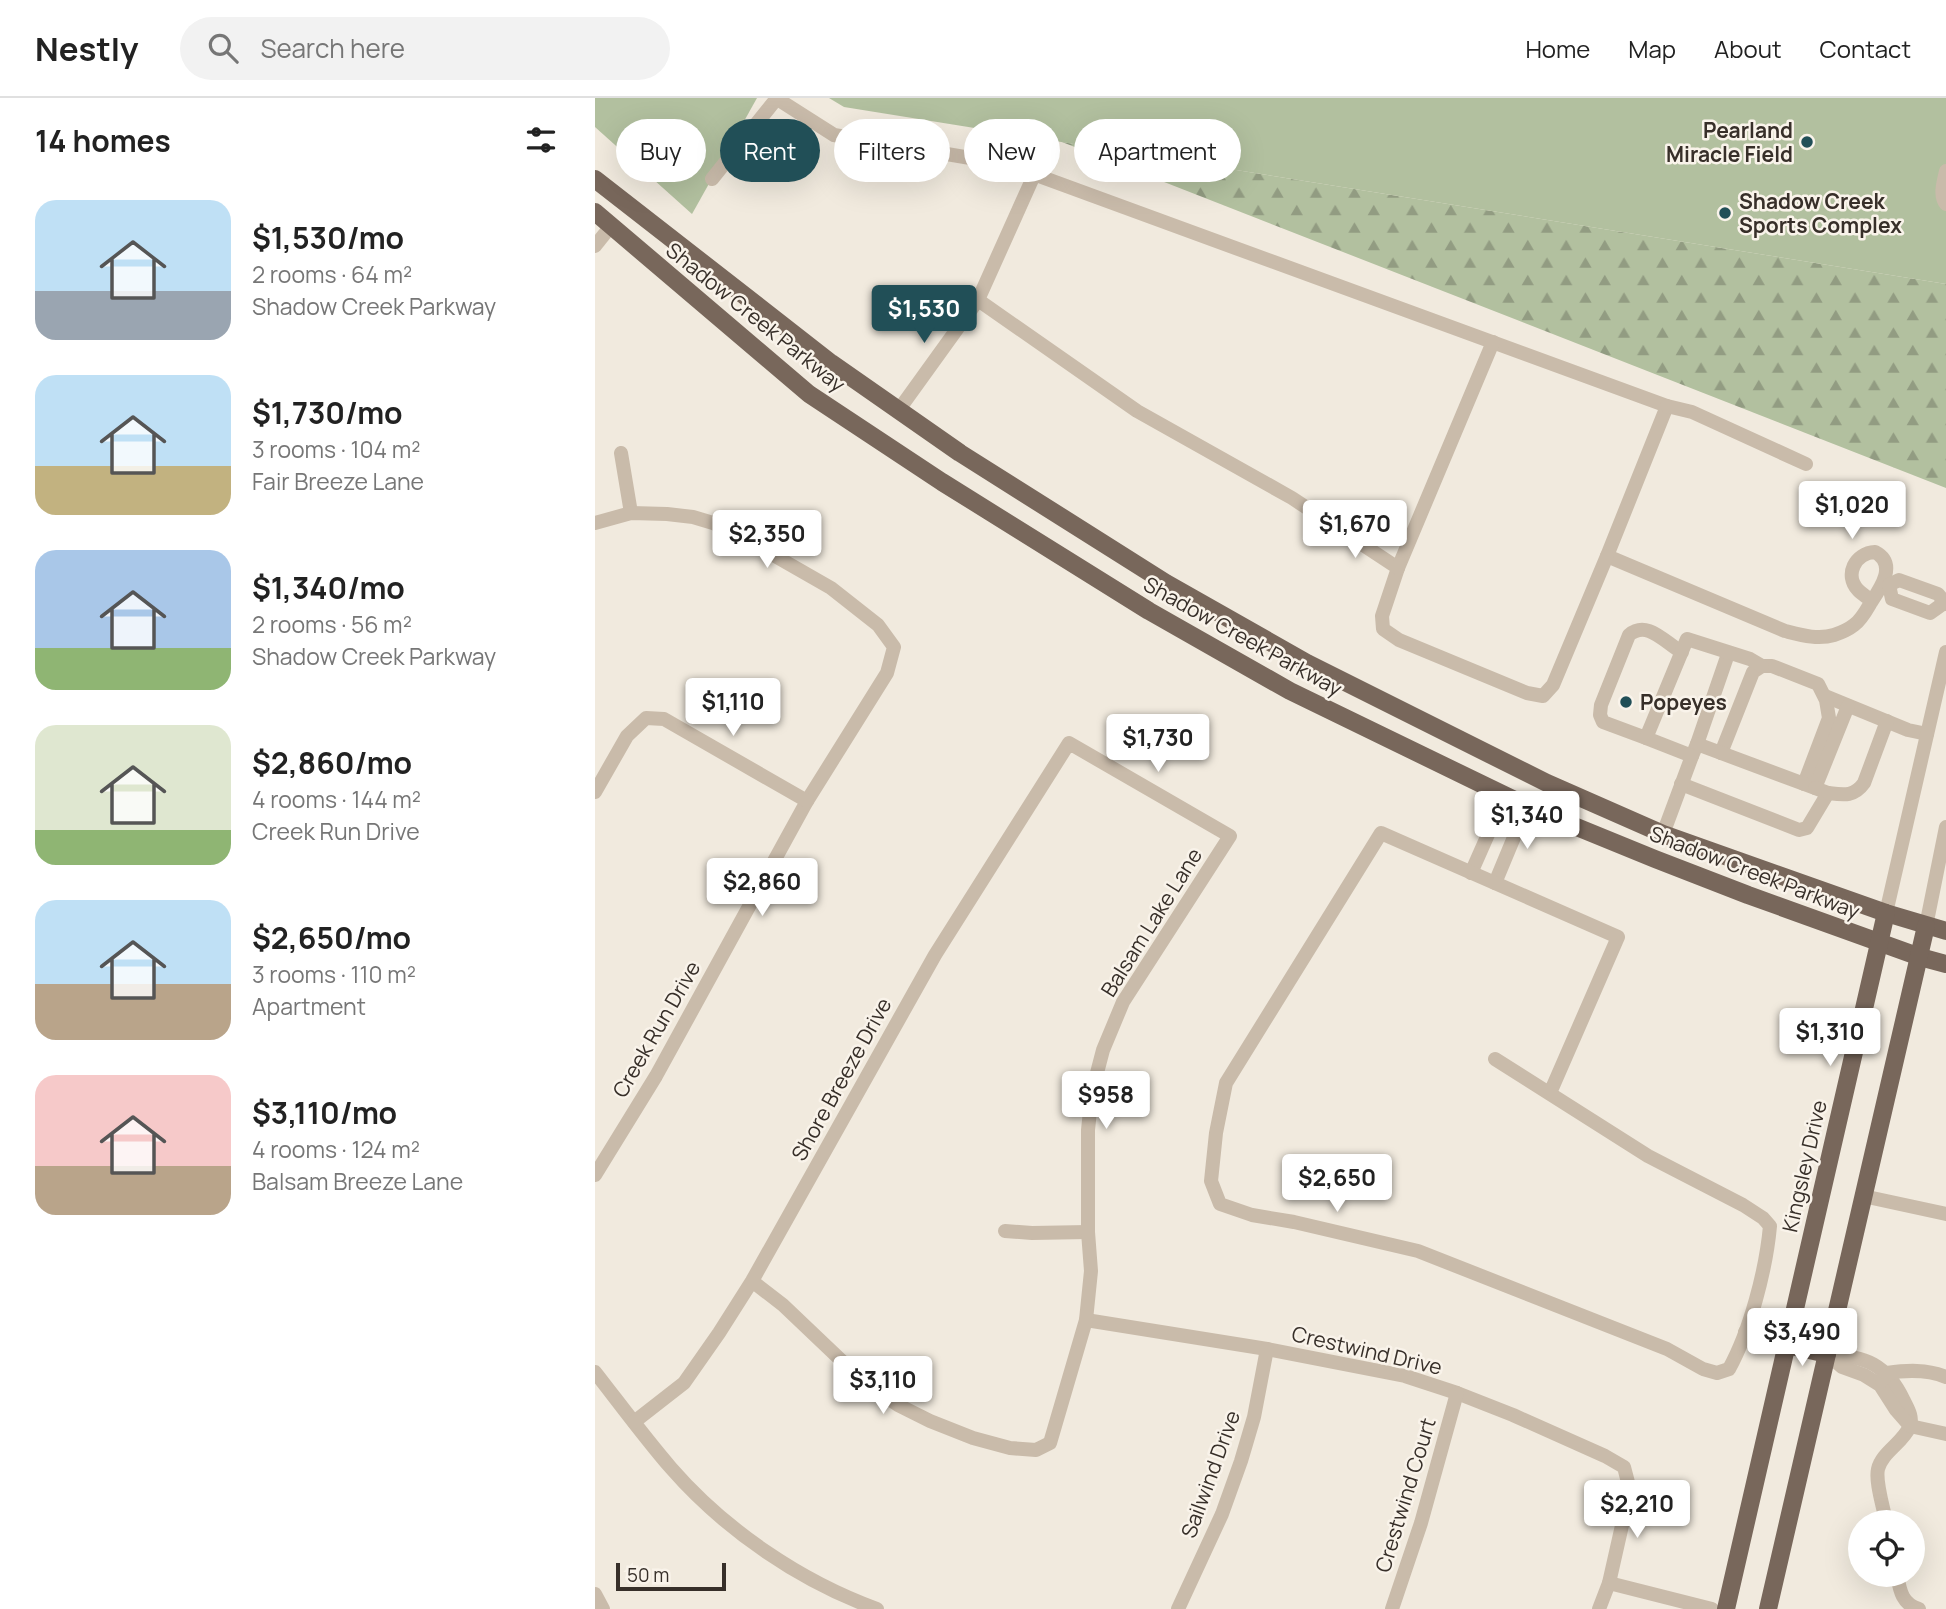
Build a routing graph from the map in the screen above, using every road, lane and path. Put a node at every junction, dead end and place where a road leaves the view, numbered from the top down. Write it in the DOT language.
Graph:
graph roads {
  1 [pos="776,98"];
  2 [pos="964,157"];
  3 [pos="1946,171"];
  4 [pos="595,178"];
  5 [pos="712,179"];
  6 [pos="1031,182"];
  7 [pos="1059,182"];
  8 [pos="1946,204"];
  9 [pos="595,212"];
  10 [pos="611,226"];
  11 [pos="595,246"];
  12 [pos="978,300"];
  13 [pos="1493,342"];
  14 [pos="1667,406"];
  15 [pos="898,411"];
  16 [pos="621,453"];
  17 [pos="1806,464"];
  18 [pos="631,513"];
  19 [pos="595,523"];
  20 [pos="1607,556"];
  21 [pos="1398,568"];
  22 [pos="1887,584"];
  23 [pos="1872,601"];
  24 [pos="1945,604"];
  25 [pos="1682,652"];
  26 [pos="1946,652"];
  27 [pos="1728,654"];
  28 [pos="1762,666"];
  29 [pos="1825,695"];
  30 [pos="1848,706"];
  31 [pos="1887,721"];
  32 [pos="1927,734"];
  33 [pos="1646,738"];
  34 [pos="1069,743"];
  35 [pos="1694,750"];
  36 [pos="1721,753"];
  37 [pos="1681,784"];
  38 [pos="1816,788"];
  39 [pos="595,792"];
  40 [pos="1505,796"];
  41 [pos="807,801"];
  42 [pos="1527,806"];
  43 [pos="1946,827"];
  44 [pos="1663,834"];
  45 [pos="1471,873"];
  46 [pos="1495,883"];
  47 [pos="1886,913"];
  48 [pos="1926,926"];
  49 [pos="1946,932"];
  50 [pos="1879,943"];
  51 [pos="1920,957"];
  52 [pos="1946,964"];
  53 [pos="1495,1059"];
  54 [pos="1550,1093"];
  55 [pos="595,1175"];
  56 [pos="1863,1196"];
  57 [pos="1946,1214"];
  58 [pos="1005,1231"];
  59 [pos="1088,1232"];
  60 [pos="752,1281"];
  61 [pos="1086,1320"];
  62 [pos="1745,1332"];
  63 [pos="1787,1345"];
  64 [pos="1267,1349"];
  65 [pos="1827,1354"];
  66 [pos="595,1372"];
  67 [pos="1945,1375"];
  68 [pos="1884,1379"];
  69 [pos="1457,1393"];
  70 [pos="634,1422"];
  71 [pos="1910,1426"];
  72 [pos="1946,1434"];
  73 [pos="1884,1510"];
  74 [pos="1609,1583"];
  75 [pos="1900,1587"];
  76 [pos="595,1594"];
  77 [pos="603,1609"];
  78 [pos="877,1609"];
  79 [pos="1178,1609"];
  80 [pos="1392,1609"];
  81 [pos="1599,1609"];
  82 [pos="1711,1609"];
  83 [pos="1726,1609"];
  84 [pos="1768,1609"];
  85 [pos="1919,1609"];
  1 -- 2 [label="street"];
  1 -- 5 [label="street"];
  3 -- 8 [label="street"];
  4 -- 15 [label="main road, Shadow Creek Parkway"];
  6 -- 12 [label="street"];
  7 -- 13 [label="street"];
  9 -- 10 [label="main road, Shadow Creek Parkway"];
  10 -- 11 [label="street"];
  10 -- 40 [label="main road, Shadow Creek Parkway"];
  12 -- 15 [label="street"];
  12 -- 21 [label="street"];
  13 -- 14 [label="street"];
  13 -- 21 [label="street"];
  14 -- 17 [label="street"];
  14 -- 20 [label="street"];
  15 -- 44 [label="main road, Shadow Creek Parkway"];
  16 -- 18 [label="street"];
  18 -- 19 [label="street"];
  18 -- 41 [label="street, Creek Run Drive"];
  20 -- 21 [label="street"];
  20 -- 23 [label="street"];
  22 -- 23 [label="street"];
  22 -- 23 [label="street"];
  22 -- 24 [label="street"];
  22 -- 24 [label="street"];
  25 -- 27 [label="street"];
  25 -- 33 [label="street"];
  25 -- 33 [label="street"];
  26 -- 32 [label="street, Kingsley Drive"];
  27 -- 28 [label="street"];
  27 -- 35 [label="street"];
  28 -- 29 [label="street"];
  28 -- 36 [label="street"];
  29 -- 30 [label="street"];
  29 -- 38 [label="street"];
  30 -- 31 [label="street"];
  30 -- 38 [label="street"];
  31 -- 32 [label="street"];
  31 -- 38 [label="street"];
  32 -- 47 [label="street, Kingsley Drive"];
  33 -- 35 [label="street"];
  34 -- 59 [label="street, Balsam Lake Lane"];
  34 -- 60 [label="street, Shore Breeze Drive"];
  35 -- 36 [label="street"];
  35 -- 37 [label="street"];
  36 -- 38 [label="street"];
  37 -- 38 [label="street"];
  37 -- 44 [label="street"];
  39 -- 41 [label="street"];
  40 -- 42 [label="main road, Shadow Creek Parkway"];
  40 -- 45 [label="street"];
  41 -- 55 [label="street, Creek Run Drive"];
  42 -- 46 [label="street"];
  42 -- 50 [label="main road, Shadow Creek Parkway"];
  43 -- 48 [label="street"];
  44 -- 47 [label="main road, Shadow Creek Parkway"];
  45 -- 46 [label="street"];
  45 -- 62 [label="street"];
  46 -- 54 [label="street"];
  47 -- 48 [label="main road, Shadow Creek Parkway"];
  47 -- 50 [label="main road, Kingsley Drive"];
  48 -- 49 [label="main road, Shadow Creek Parkway"];
  48 -- 51 [label="main road"];
  50 -- 51 [label="main road, Shadow Creek Parkway"];
  50 -- 63 [label="main road, Kingsley Drive"];
  51 -- 52 [label="main road, Shadow Creek Parkway"];
  51 -- 56 [label="main road"];
  53 -- 54 [label="street"];
  54 -- 62 [label="street"];
  56 -- 57 [label="street"];
  56 -- 65 [label="main road"];
  58 -- 59 [label="street"];
  59 -- 61 [label="street, Balsam Lake Lane"];
  60 -- 61 [label="street, Balsam Lake Lane"];
  60 -- 70 [label="street, Shore Breeze Drive"];
  61 -- 64 [label="street, Crestwind Drive"];
  62 -- 63 [label="street"];
  63 -- 65 [label="main road"];
  63 -- 83 [label="main road, Kingsley Drive"];
  64 -- 69 [label="street, Crestwind Drive"];
  64 -- 79 [label="street, Sailwind Drive"];
  65 -- 68 [label="street"];
  65 -- 84 [label="main road"];
  66 -- 70 [label="street"];
  67 -- 68 [label="street"];
  68 -- 71 [label="street"];
  69 -- 74 [label="street, Crestwind Drive"];
  69 -- 80 [label="street, Crestwind Court"];
  70 -- 78 [label="street"];
  71 -- 72 [label="street"];
  71 -- 73 [label="street"];
  74 -- 81 [label="street"];
  74 -- 82 [label="street"];
  75 -- 85 [label="street"];
  76 -- 77 [label="street"];
}
